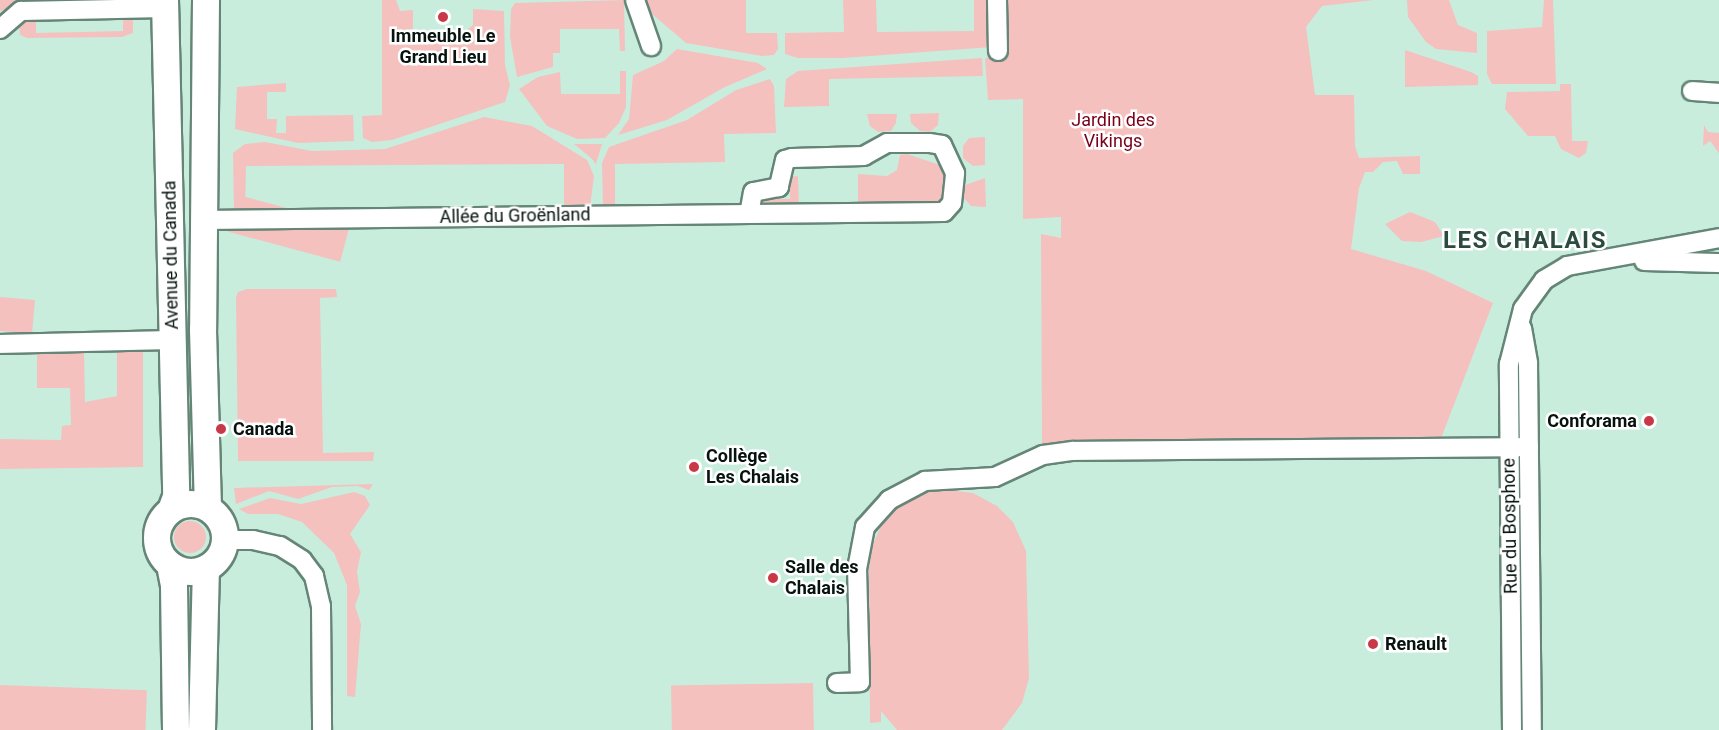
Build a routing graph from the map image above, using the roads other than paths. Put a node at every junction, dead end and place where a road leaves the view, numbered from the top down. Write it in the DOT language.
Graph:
graph roads {
  1 [pos="206,0"];
  2 [pos="634,0"];
  3 [pos="997,0"];
  4 [pos="165,4"];
  5 [pos="0,29"];
  6 [pos="651,46"];
  7 [pos="998,51"];
  8 [pos="1692,91"];
  9 [pos="1719,93"];
  10 [pos="749,214"];
  11 [pos="203,220"];
  12 [pos="1719,238"];
  13 [pos="1612,260"];
  14 [pos="1719,263"];
  15 [pos="1521,324"];
  16 [pos="173,340"];
  17 [pos="0,344"];
  18 [pos="1529,447"];
  19 [pos="1508,448"];
  20 [pos="208,508"];
  21 [pos="171,510"];
  22 [pos="226,540"];
  23 [pos="170,565"];
  24 [pos="206,569"];
  25 [pos="837,683"];
  26 [pos="176,730"];
  27 [pos="202,730"];
  28 [pos="322,730"];
  29 [pos="1512,730"];
  30 [pos="1532,730"];
  1 -- 11 [label="street, Avenue du Canada"];
  2 -- 6 [label="street"];
  3 -- 7 [label="street"];
  4 -- 5 [label="street"];
  4 -- 16 [label="street, Avenue du Canada"];
  8 -- 9 [label="street"];
  10 -- 10 [label="street, Allée du Groënland"];
  10 -- 11 [label="street, Allée du Groënland"];
  11 -- 20 [label="street, Avenue du Canada"];
  12 -- 13 [label="street, Rue du Bosphore"];
  13 -- 14 [label="street, Rue du Bosphore"];
  13 -- 15 [label="street, Rue du Bosphore"];
  15 -- 18 [label="street, Rue du Bosphore"];
  15 -- 19 [label="street, Rue du Bosphore"];
  16 -- 17 [label="street"];
  16 -- 21 [label="street, Avenue du Canada"];
  18 -- 19 [label="street"];
  18 -- 30 [label="street, Rue du Bosphore"];
  19 -- 25 [label="street"];
  19 -- 29 [label="street, Rue du Bosphore"];
  20 -- 21 [label="street"];
  20 -- 22 [label="street"];
  21 -- 23 [label="street"];
  22 -- 24 [label="street"];
  22 -- 28 [label="street"];
  23 -- 24 [label="street"];
  23 -- 26 [label="street"];
  24 -- 27 [label="street"];
}
